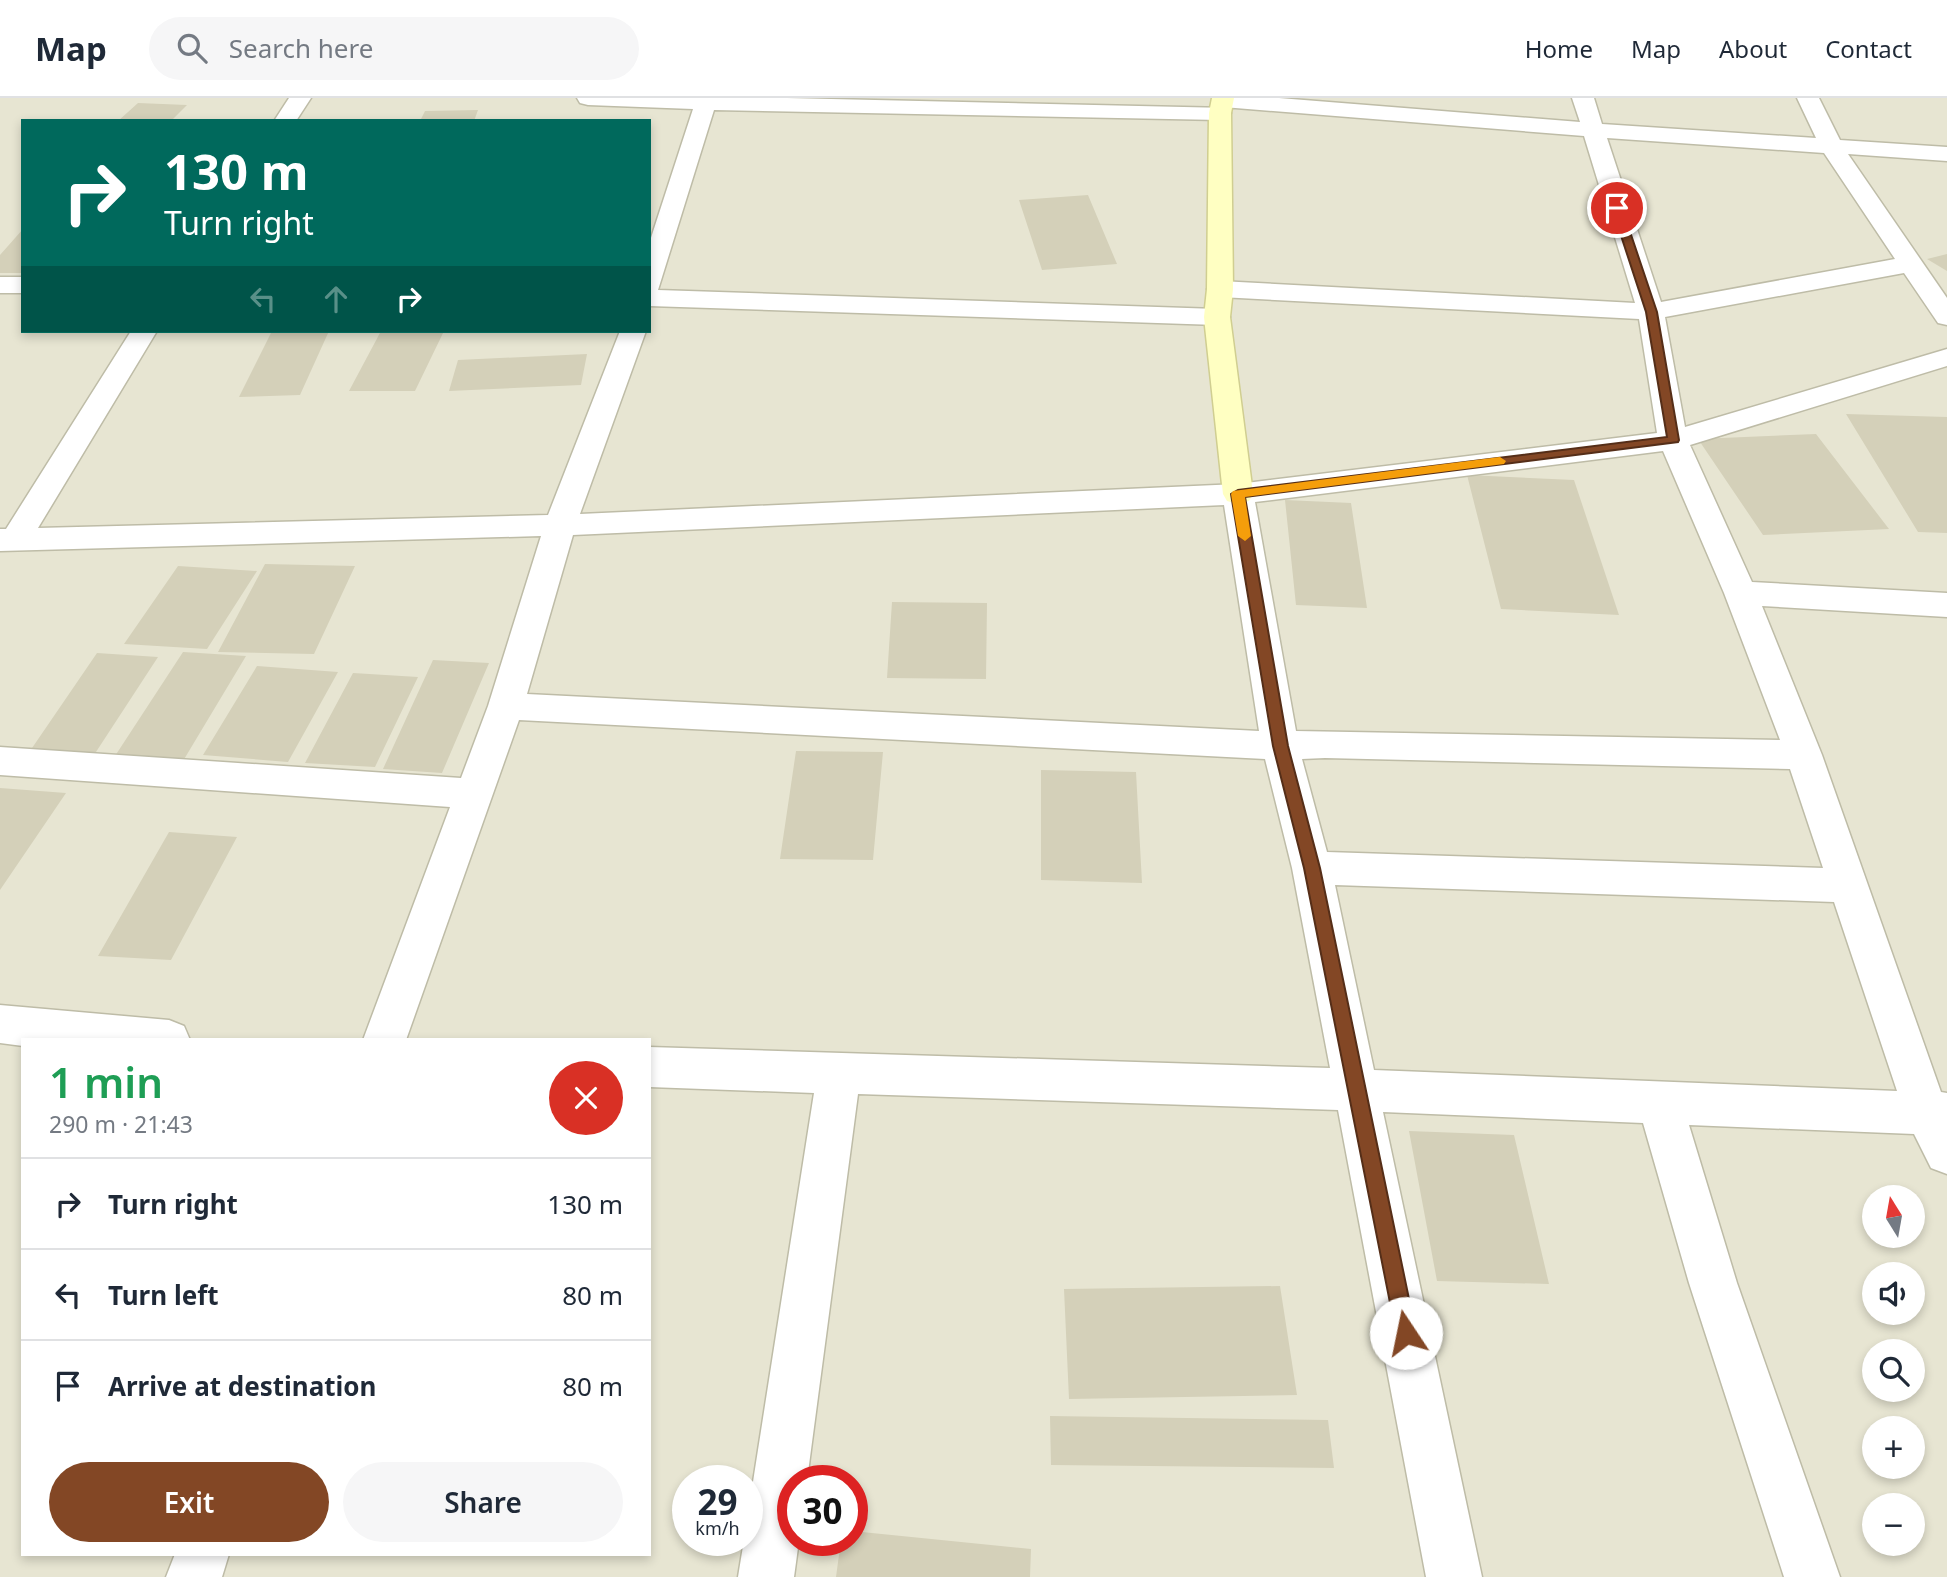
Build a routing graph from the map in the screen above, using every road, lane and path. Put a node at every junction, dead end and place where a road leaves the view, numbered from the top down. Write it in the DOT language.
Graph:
graph roads {
  1 [pos="300,98"];
  2 [pos="588,98"];
  3 [pos="1583,98"];
  4 [pos="1808,98"];
  5 [pos="707,101"];
  6 [pos="1222,104"];
  7 [pos="286,119"];
  8 [pos="1591,130"];
  9 [pos="1832,147"];
  10 [pos="1947,154"];
  11 [pos="1911,264"];
  12 [pos="651,279"];
  13 [pos="0,285"];
  14 [pos="21,285"];
  15 [pos="1220,289"];
  16 [pos="651,298"];
  17 [pos="1651,312"];
  18 [pos="1217,317"];
  19 [pos="1947,317"];
  20 [pos="143,333"];
  21 [pos="632,333"];
  22 [pos="1947,356"];
  23 [pos="1673,440"];
  24 [pos="1238,494"];
  25 [pos="560,525"];
  26 [pos="7,540"];
  27 [pos="1740,593"];
  28 [pos="1947,605"];
  29 [pos="506,706"];
  30 [pos="1280,746"];
  31 [pos="1804,755"];
  32 [pos="0,761"];
  33 [pos="474,794"];
  34 [pos="1312,868"];
  35 [pos="1849,886"];
  36 [pos="0,1024"];
  37 [pos="148,1038"];
  38 [pos="385,1038"];
  39 [pos="651,1068"];
  40 [pos="839,1074"];
  41 [pos="1357,1090"];
  42 [pos="1659,1101"];
  43 [pos="1937,1113"];
  44 [pos="1947,1152"];
  45 [pos="201,1556"];
  46 [pos="194,1577"];
  47 [pos="766,1577"];
  48 [pos="1454,1577"];
  49 [pos="1812,1577"];
  1 -- 7 [label="street"];
  2 -- 5 [label="street"];
  3 -- 8 [label="street"];
  4 -- 9 [label="street"];
  5 -- 6 [label="street"];
  5 -- 12 [label="street"];
  6 -- 8 [label="street"];
  6 -- 15 [label="street"];
  8 -- 9 [label="street"];
  8 -- 17 [label="street"];
  9 -- 10 [label="street"];
  9 -- 11 [label="street"];
  11 -- 17 [label="street"];
  11 -- 19 [label="street"];
  13 -- 14 [label="street"];
  15 -- 17 [label="street"];
  15 -- 18 [label="street"];
  16 -- 18 [label="street"];
  17 -- 23 [label="street"];
  18 -- 24 [label="street"];
  20 -- 26 [label="street"];
  21 -- 25 [label="street"];
  22 -- 23 [label="street"];
  23 -- 24 [label="street"];
  23 -- 27 [label="street"];
  24 -- 25 [label="street"];
  24 -- 30 [label="street"];
  25 -- 26 [label="street"];
  25 -- 29 [label="street"];
  27 -- 28 [label="street"];
  27 -- 31 [label="street"];
  29 -- 30 [label="street"];
  29 -- 33 [label="street"];
  30 -- 31 [label="street"];
  30 -- 34 [label="street"];
  31 -- 35 [label="street"];
  32 -- 33 [label="street"];
  33 -- 38 [label="street"];
  34 -- 35 [label="street"];
  34 -- 41 [label="street"];
  35 -- 43 [label="street"];
  36 -- 37 [label="street"];
  39 -- 40 [label="street"];
  40 -- 41 [label="street"];
  40 -- 47 [label="street"];
  41 -- 42 [label="street"];
  41 -- 48 [label="street"];
  42 -- 43 [label="street"];
  42 -- 49 [label="street"];
  43 -- 44 [label="street"];
  45 -- 46 [label="street"];
}
